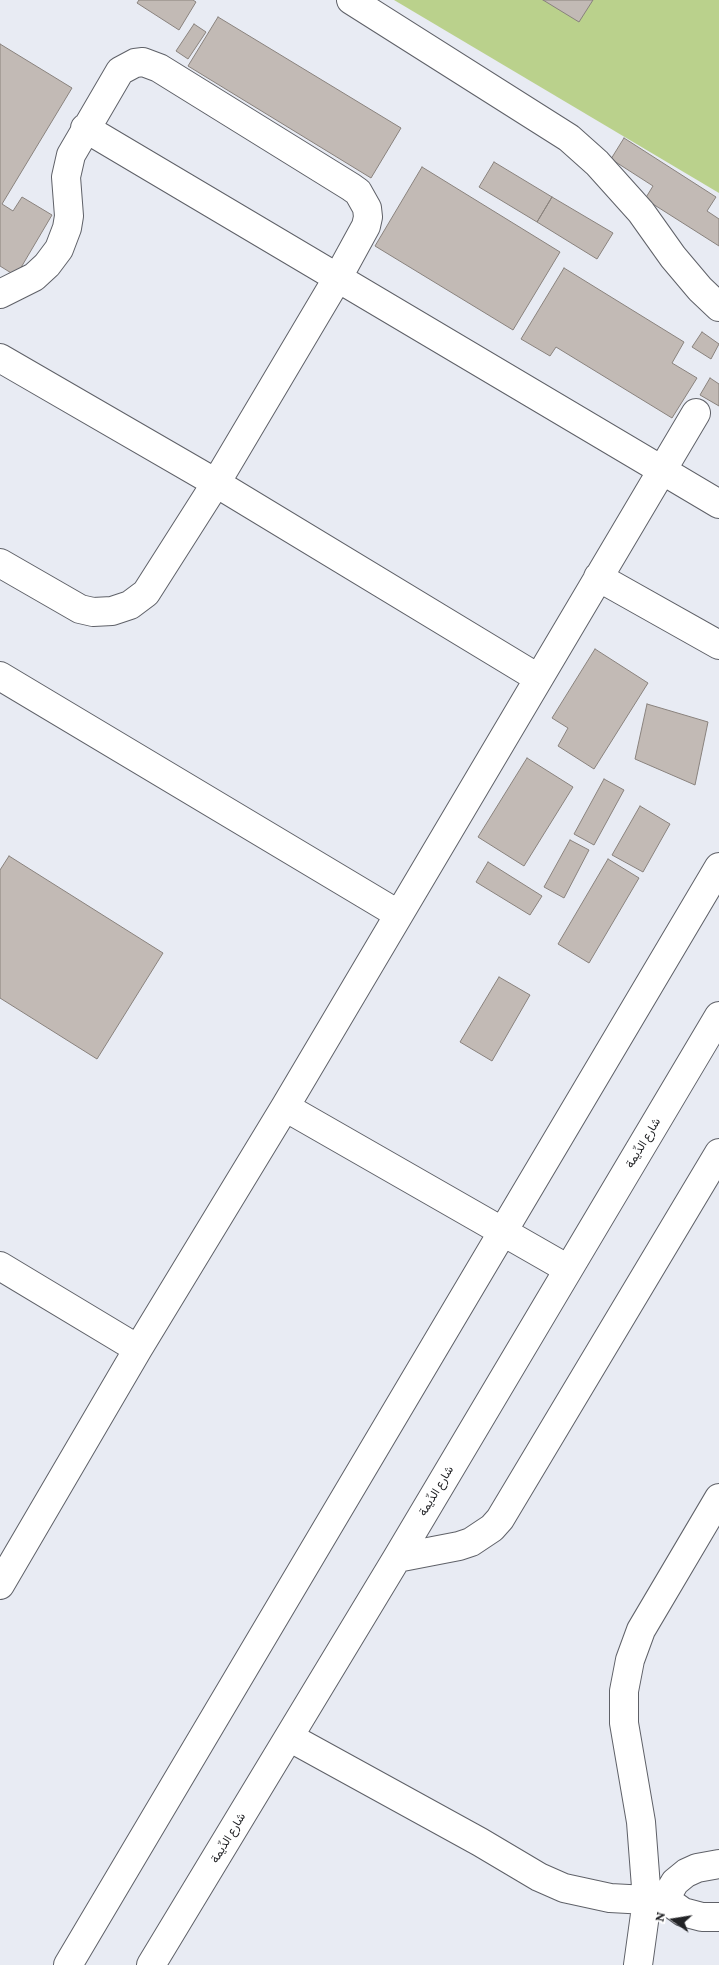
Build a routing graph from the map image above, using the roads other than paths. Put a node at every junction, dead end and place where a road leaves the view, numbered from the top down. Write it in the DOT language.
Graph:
graph roads {
  1 [pos="351,0"];
  2 [pos="85,128"];
  3 [pos="337,279"];
  4 [pos="0,294"];
  5 [pos="719,306"];
  6 [pos="0,358"];
  7 [pos="696,413"];
  8 [pos="661,471"];
  9 [pos="216,483"];
  10 [pos="719,504"];
  11 [pos="0,563"];
  12 [pos="598,577"];
  13 [pos="719,645"];
  14 [pos="0,676"];
  15 [pos="538,678"];
  16 [pos="719,867"];
  17 [pos="398,914"];
  18 [pos="719,1016"];
  19 [pos="284,1106"];
  20 [pos="719,1153"];
  21 [pos="504,1231"];
  22 [pos="0,1266"];
  23 [pos="568,1269"];
  24 [pos="138,1349"];
  25 [pos="719,1498"];
  26 [pos="397,1558"];
  27 [pos="0,1585"];
  28 [pos="289,1737"];
  29 [pos="719,1864"];
  30 [pos="656,1899"];
  31 [pos="719,1917"];
  32 [pos="68,1965"];
  33 [pos="151,1965"];
  34 [pos="638,1965"];
  1 -- 5 [label="street"];
  2 -- 3 [label="street"];
  2 -- 3 [label="street"];
  2 -- 4 [label="street"];
  3 -- 8 [label="street"];
  3 -- 9 [label="street"];
  6 -- 9 [label="street"];
  7 -- 8 [label="street"];
  8 -- 10 [label="street"];
  8 -- 12 [label="street"];
  9 -- 11 [label="street"];
  9 -- 15 [label="street"];
  12 -- 13 [label="street"];
  12 -- 15 [label="street"];
  14 -- 17 [label="street"];
  15 -- 17 [label="street"];
  16 -- 21 [label="street"];
  17 -- 19 [label="street"];
  18 -- 23 [label="street, شارع الدِّيمة"];
  19 -- 21 [label="street"];
  19 -- 24 [label="street"];
  20 -- 26 [label="street"];
  21 -- 23 [label="street"];
  21 -- 32 [label="street"];
  22 -- 24 [label="street"];
  23 -- 26 [label="street, شارع الدِّيمة"];
  24 -- 27 [label="street"];
  25 -- 30 [label="street"];
  26 -- 28 [label="street, شارع الدِّيمة"];
  28 -- 30 [label="street"];
  28 -- 33 [label="street, شارع الدِّيمة"];
  29 -- 30 [label="street"];
  30 -- 31 [label="street"];
  30 -- 34 [label="street"];
}
